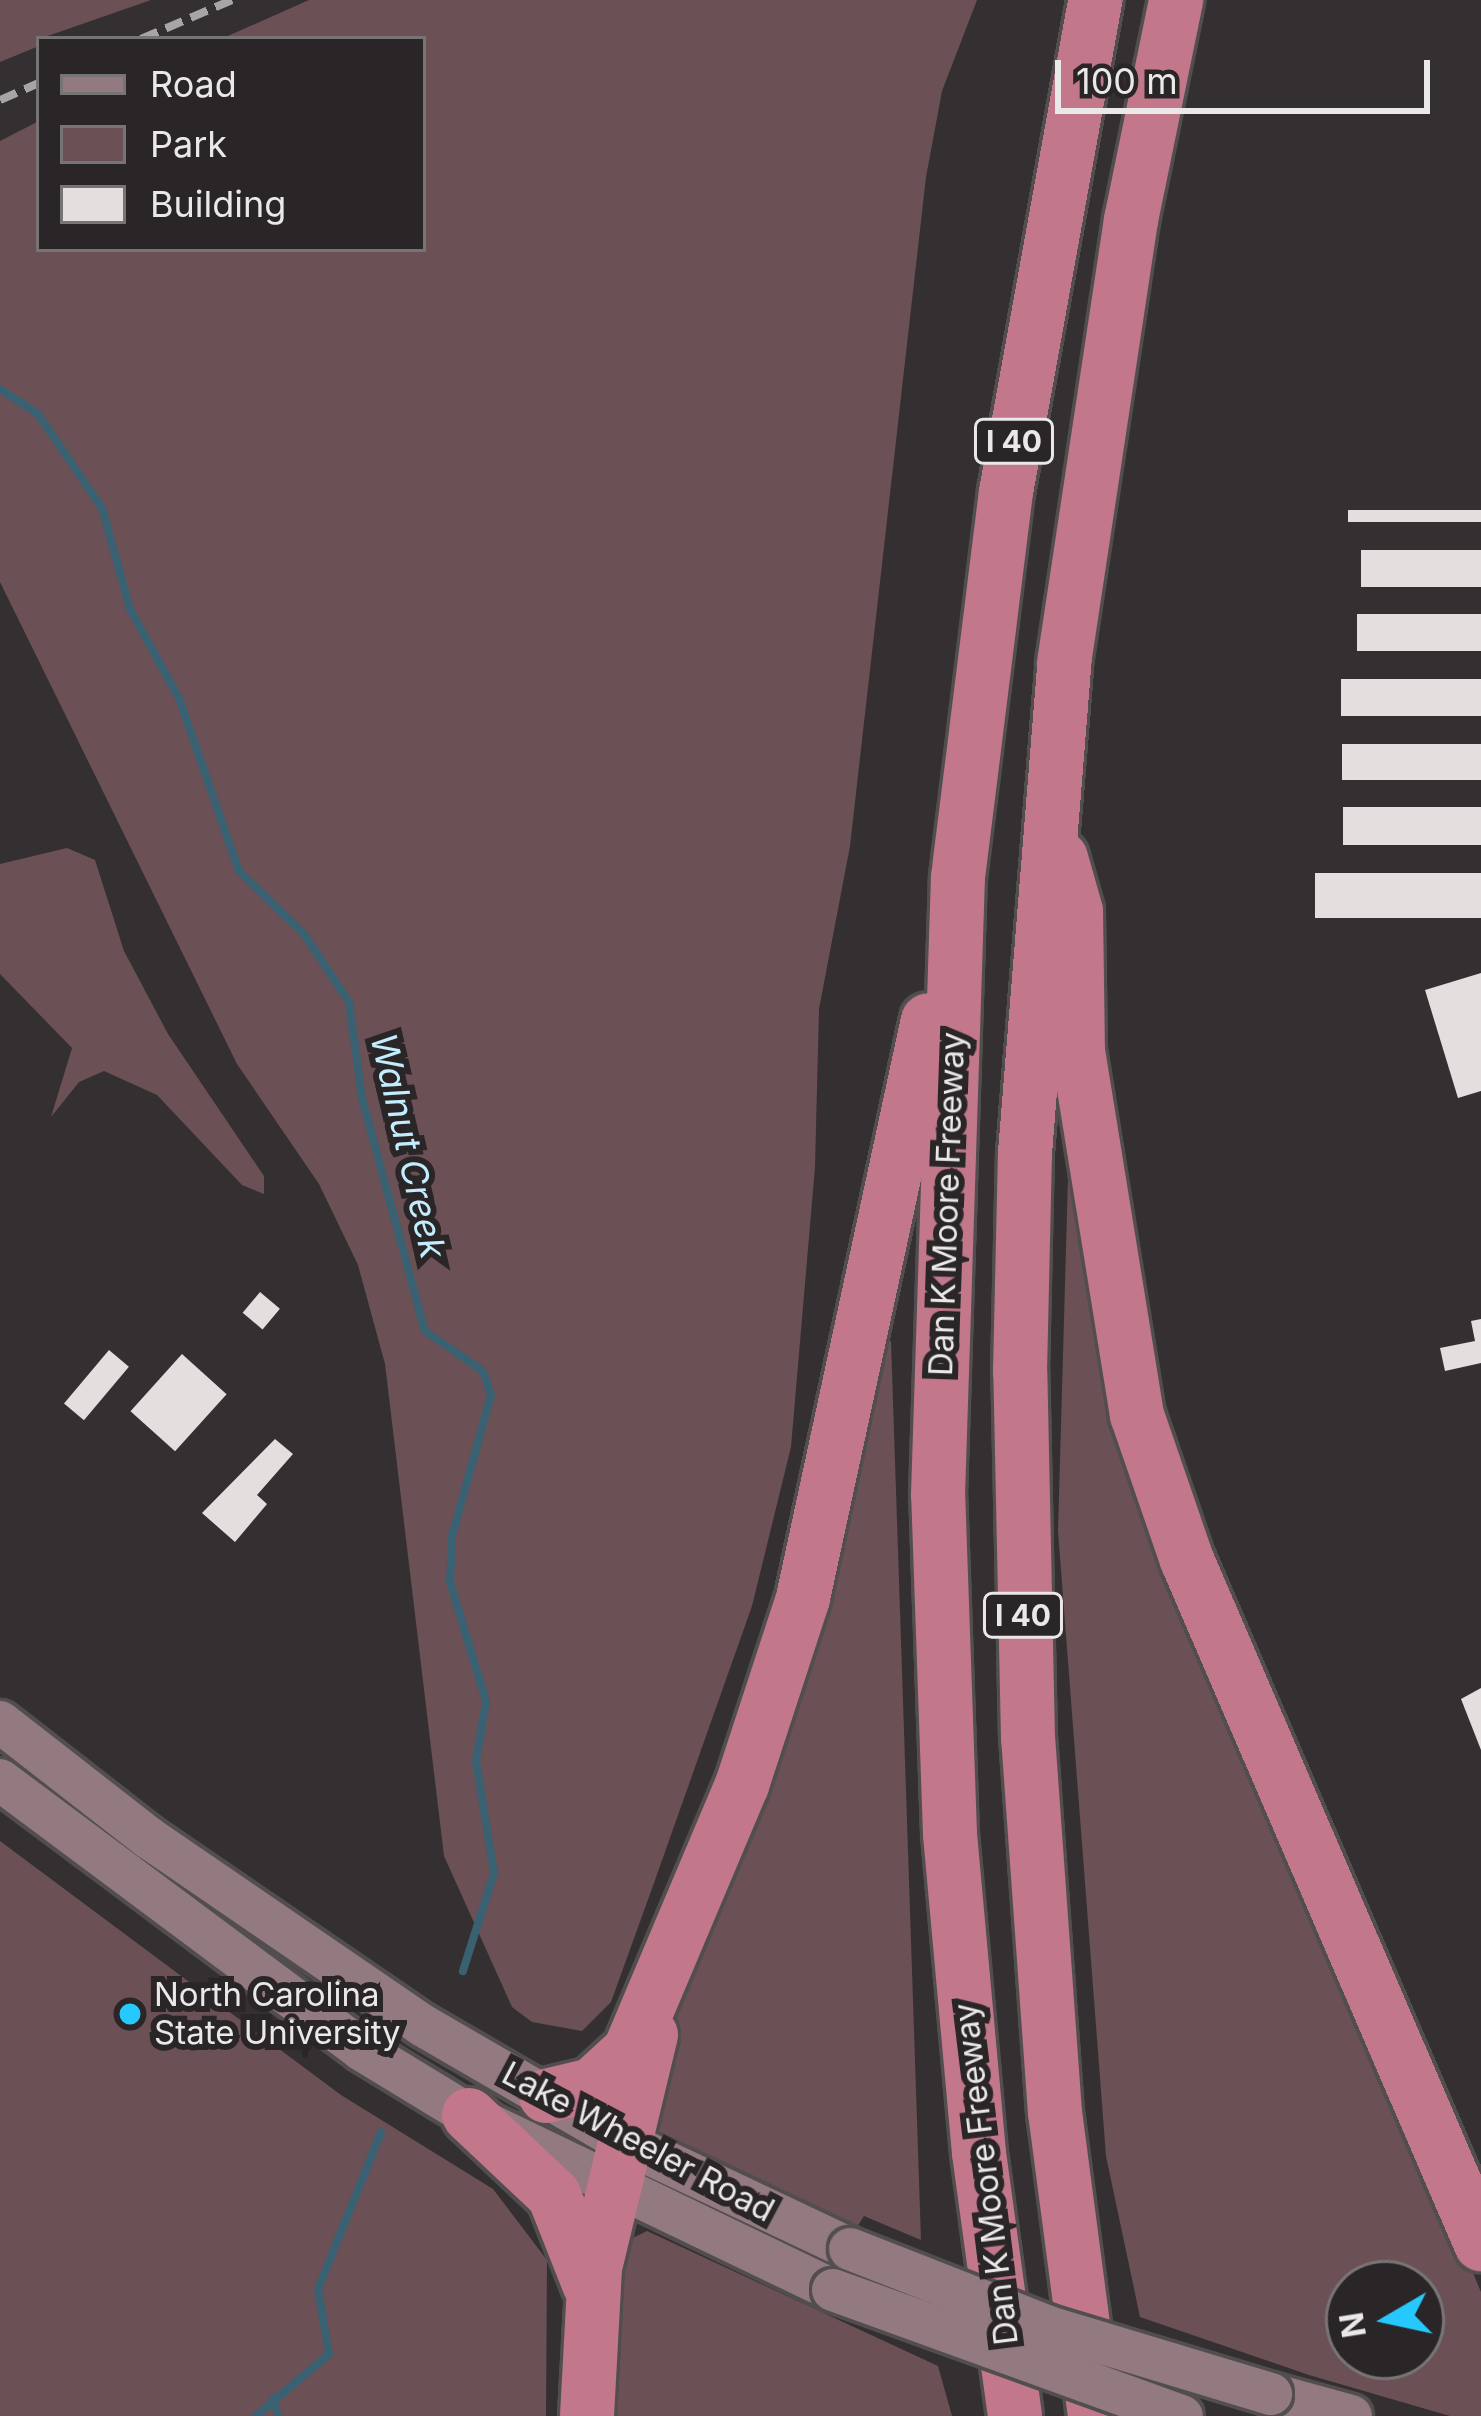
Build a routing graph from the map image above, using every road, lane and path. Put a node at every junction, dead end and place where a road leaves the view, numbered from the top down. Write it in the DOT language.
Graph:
graph roads {
  1 [pos="1095,0"];
  2 [pos="1176,0"];
  3 [pos="1048,811"];
  4 [pos="958,877"];
  5 [pos="0,1722"];
  6 [pos="0,1780"];
  7 [pos="679,1941"];
  8 [pos="545,2096"];
  9 [pos="469,2115"];
  10 [pos="617,2163"];
  11 [pos="1481,2243"];
  12 [pos="592,2300"];
  13 [pos="587,2416"];
  14 [pos="1015,2416"];
  15 [pos="1095,2416"];
  16 [pos="1182,2416"];
  17 [pos="1351,2416"];
  1 -- 4 [label="highway, Dan K Moore Freeway / I 40"];
  2 -- 3 [label="highway, I 40"];
  3 -- 11 [label="highway"];
  3 -- 15 [label="highway, I 40"];
  4 -- 7 [label="highway"];
  4 -- 14 [label="highway, Dan K Moore Freeway / I 40"];
  5 -- 8 [label="main road, Lake Wheeler Road"];
  6 -- 9 [label="main road, Lake Wheeler Road"];
  7 -- 8 [label="highway"];
  7 -- 10 [label="highway"];
  8 -- 10 [label="main road, Lake Wheeler Road"];
  9 -- 10 [label="main road, Lake Wheeler Road"];
  9 -- 12 [label="highway"];
  10 -- 12 [label="highway"];
  10 -- 16 [label="main road, Lake Wheeler Road, bridge"];
  10 -- 17 [label="main road, Lake Wheeler Road, bridge"];
  12 -- 13 [label="highway"];
}
